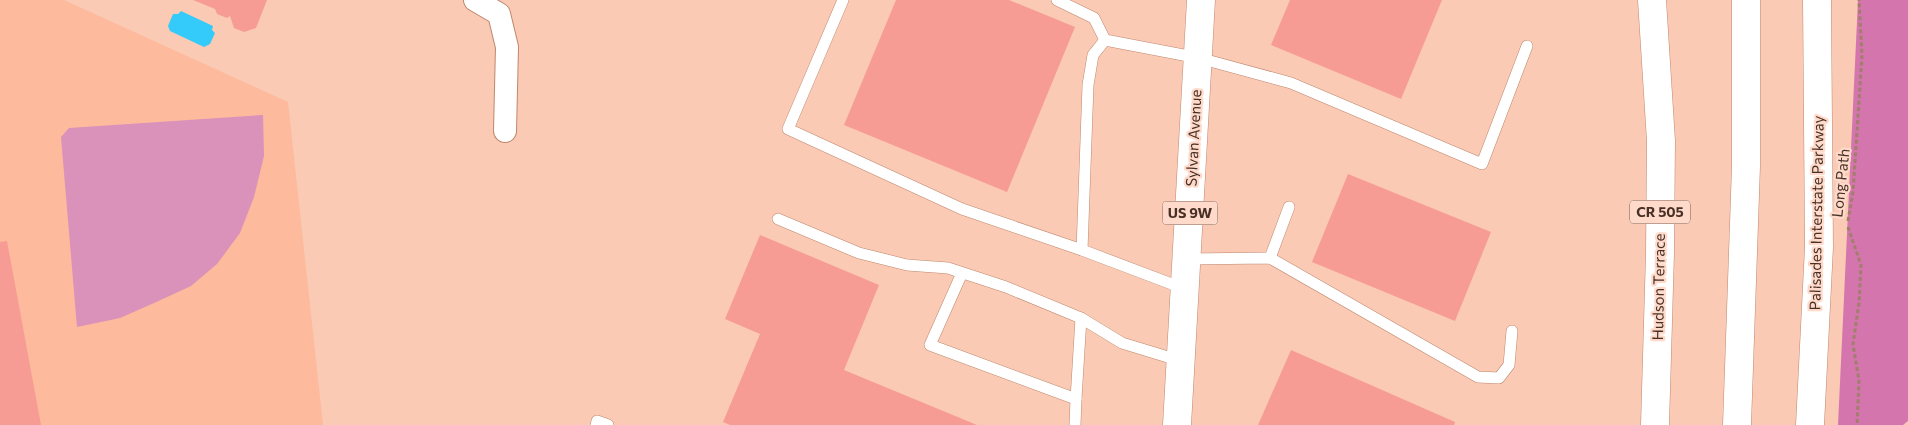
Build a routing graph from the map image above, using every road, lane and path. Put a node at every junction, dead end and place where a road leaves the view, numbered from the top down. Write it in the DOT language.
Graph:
graph roads {
  1 [pos="475,0"];
  2 [pos="843,0"];
  3 [pos="1057,0"];
  4 [pos="1201,0"];
  5 [pos="1652,0"];
  6 [pos="1746,0"];
  7 [pos="1817,0"];
  8 [pos="1859,0"];
  9 [pos="1105,40"];
  10 [pos="1527,46"];
  11 [pos="1199,58"];
  12 [pos="505,130"];
  13 [pos="1289,207"];
  14 [pos="778,220"];
  15 [pos="1082,250"];
  16 [pos="1270,258"];
  17 [pos="1187,259"];
  18 [pos="962,273"];
  19 [pos="1185,289"];
  20 [pos="1081,318"];
  21 [pos="1512,330"];
  22 [pos="1181,361"];
  23 [pos="1076,399"];
  24 [pos="596,425"];
  25 [pos="608,425"];
  26 [pos="1075,425"];
  27 [pos="1177,425"];
  28 [pos="1655,425"];
  29 [pos="1737,425"];
  30 [pos="1810,425"];
  31 [pos="1857,425"];
  1 -- 12 [label="street"];
  2 -- 15 [label="lane"];
  3 -- 9 [label="lane"];
  4 -- 11 [label="main road, Sylvan Avenue / US 9W"];
  5 -- 28 [label="main road, Hudson Terrace / CR 505"];
  6 -- 29 [label="main road"];
  7 -- 30 [label="main road, Palisades Interstate Parkway"];
  8 -- 31 [label="path, Long Path"];
  9 -- 11 [label="lane"];
  9 -- 15 [label="lane"];
  10 -- 11 [label="lane"];
  11 -- 17 [label="main road, Sylvan Avenue / US 9W"];
  13 -- 16 [label="lane"];
  14 -- 18 [label="lane"];
  15 -- 19 [label="lane"];
  16 -- 17 [label="lane"];
  16 -- 21 [label="lane"];
  17 -- 19 [label="main road, Sylvan Avenue / US 9W"];
  18 -- 20 [label="lane"];
  18 -- 23 [label="lane"];
  19 -- 22 [label="main road, Sylvan Avenue / US 9W"];
  20 -- 22 [label="lane"];
  20 -- 23 [label="lane"];
  22 -- 27 [label="main road, Sylvan Avenue / US 9W"];
  23 -- 26 [label="lane"];
  24 -- 25 [label="lane"];
}
